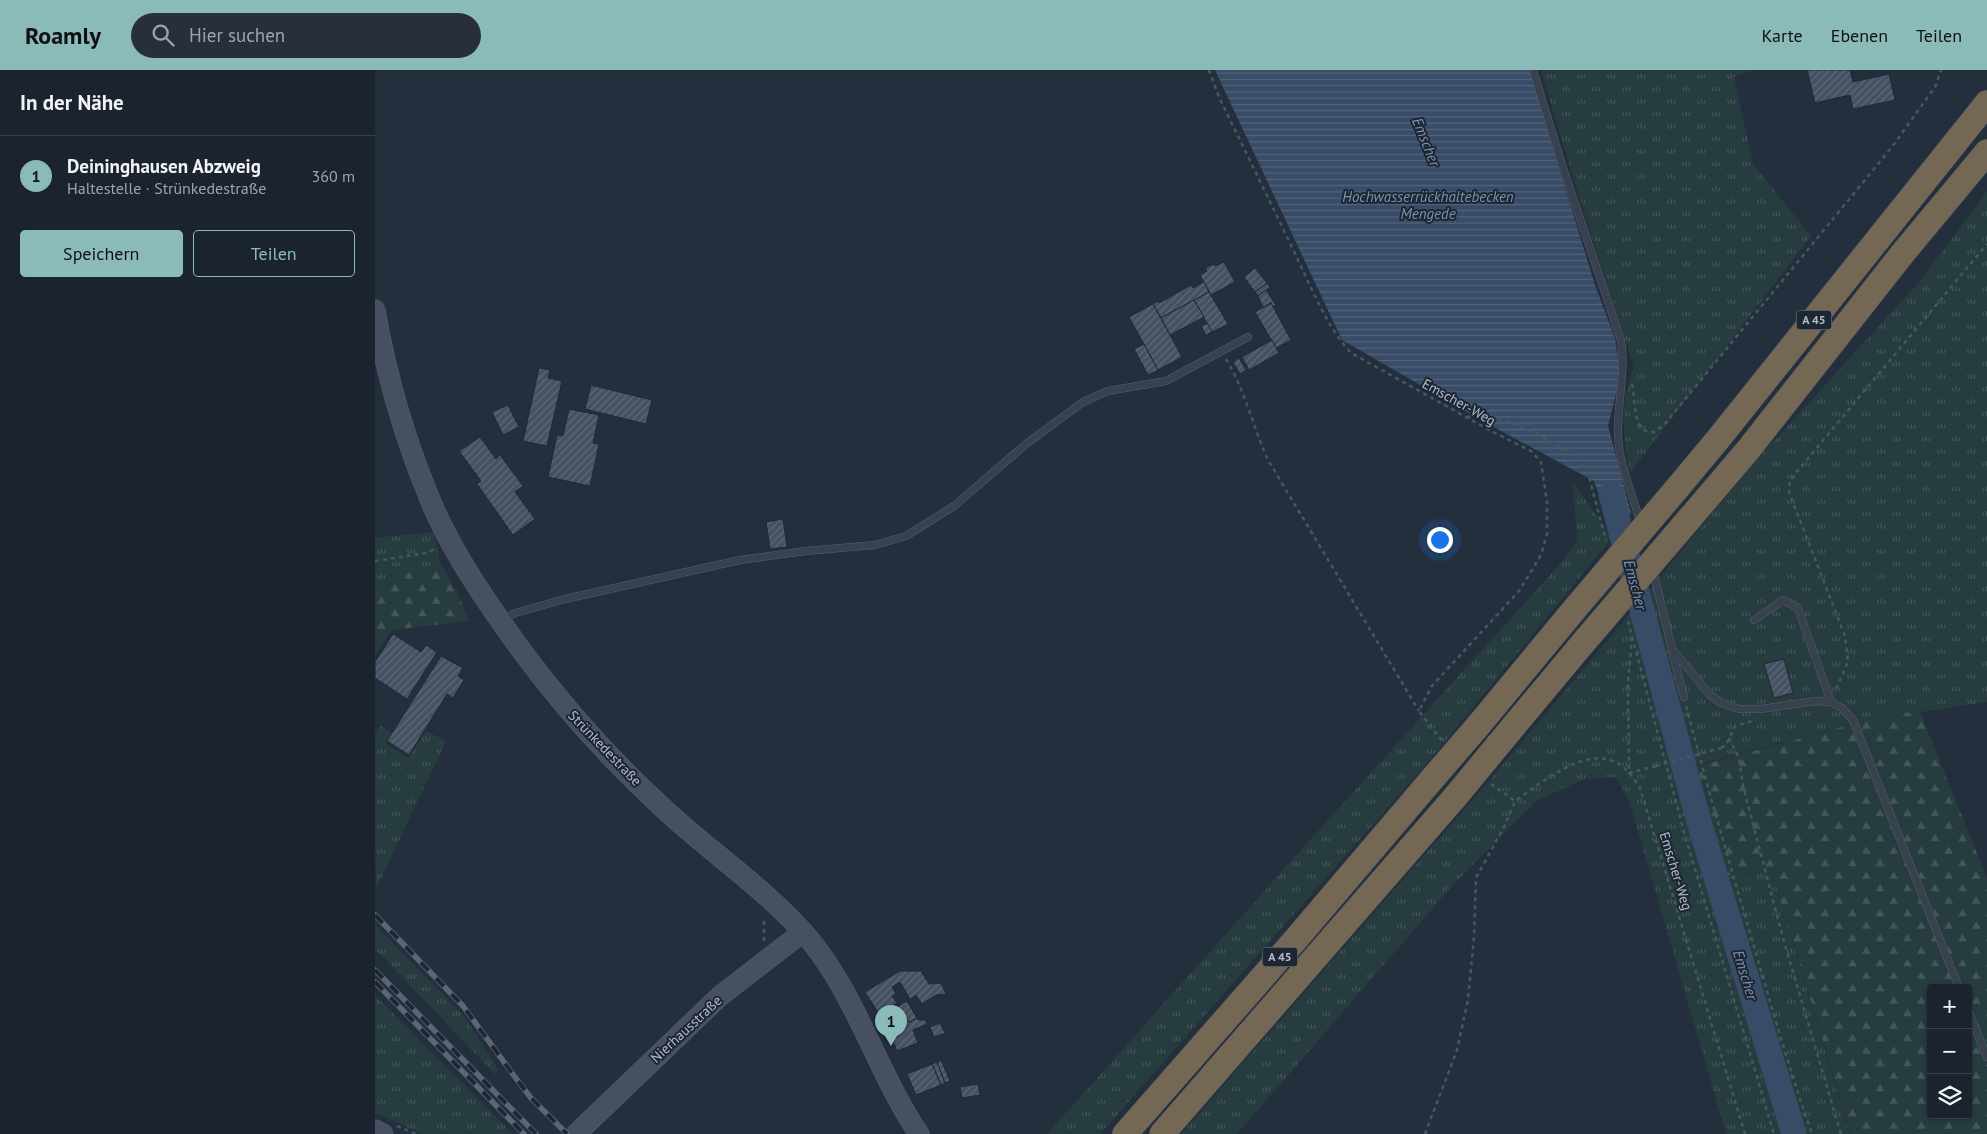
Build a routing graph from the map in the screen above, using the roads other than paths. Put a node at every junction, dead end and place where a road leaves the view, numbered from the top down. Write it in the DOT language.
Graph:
graph roads {
  1 [pos="1533,70"];
  2 [pos="1987,103"];
  3 [pos="1987,152"];
  4 [pos="375,310"];
  5 [pos="1248,337"];
  6 [pos="1644,539"];
  7 [pos="1649,557"];
  8 [pos="1754,620"];
  9 [pos="501,621"];
  10 [pos="1672,649"];
  11 [pos="1684,697"];
  12 [pos="1831,702"];
  13 [pos="803,932"];
  14 [pos="1957,984"];
  15 [pos="1972,1020"];
  16 [pos="1987,1057"];
  17 [pos="375,1130"];
  18 [pos="383,1134"];
  19 [pos="576,1134"];
  20 [pos="919,1134"];
  21 [pos="1125,1134"];
  22 [pos="1162,1134"];
  1 -- 6 [label="lane"];
  2 -- 21 [label="highway, A 45, bridge"];
  3 -- 22 [label="highway, A 45, bridge"];
  4 -- 9 [label="main road, Strünkedestraße"];
  5 -- 9 [label="lane"];
  7 -- 10 [label="lane"];
  8 -- 12 [label="lane"];
  9 -- 13 [label="main road, Strünkedestraße"];
  10 -- 11 [label="lane"];
  10 -- 12 [label="lane"];
  12 -- 14 [label="lane"];
  13 -- 19 [label="main road, Nierhausstraße"];
  13 -- 20 [label="main road, Strünkedestraße"];
  15 -- 16 [label="lane"];
  17 -- 18 [label="main road"];
}
